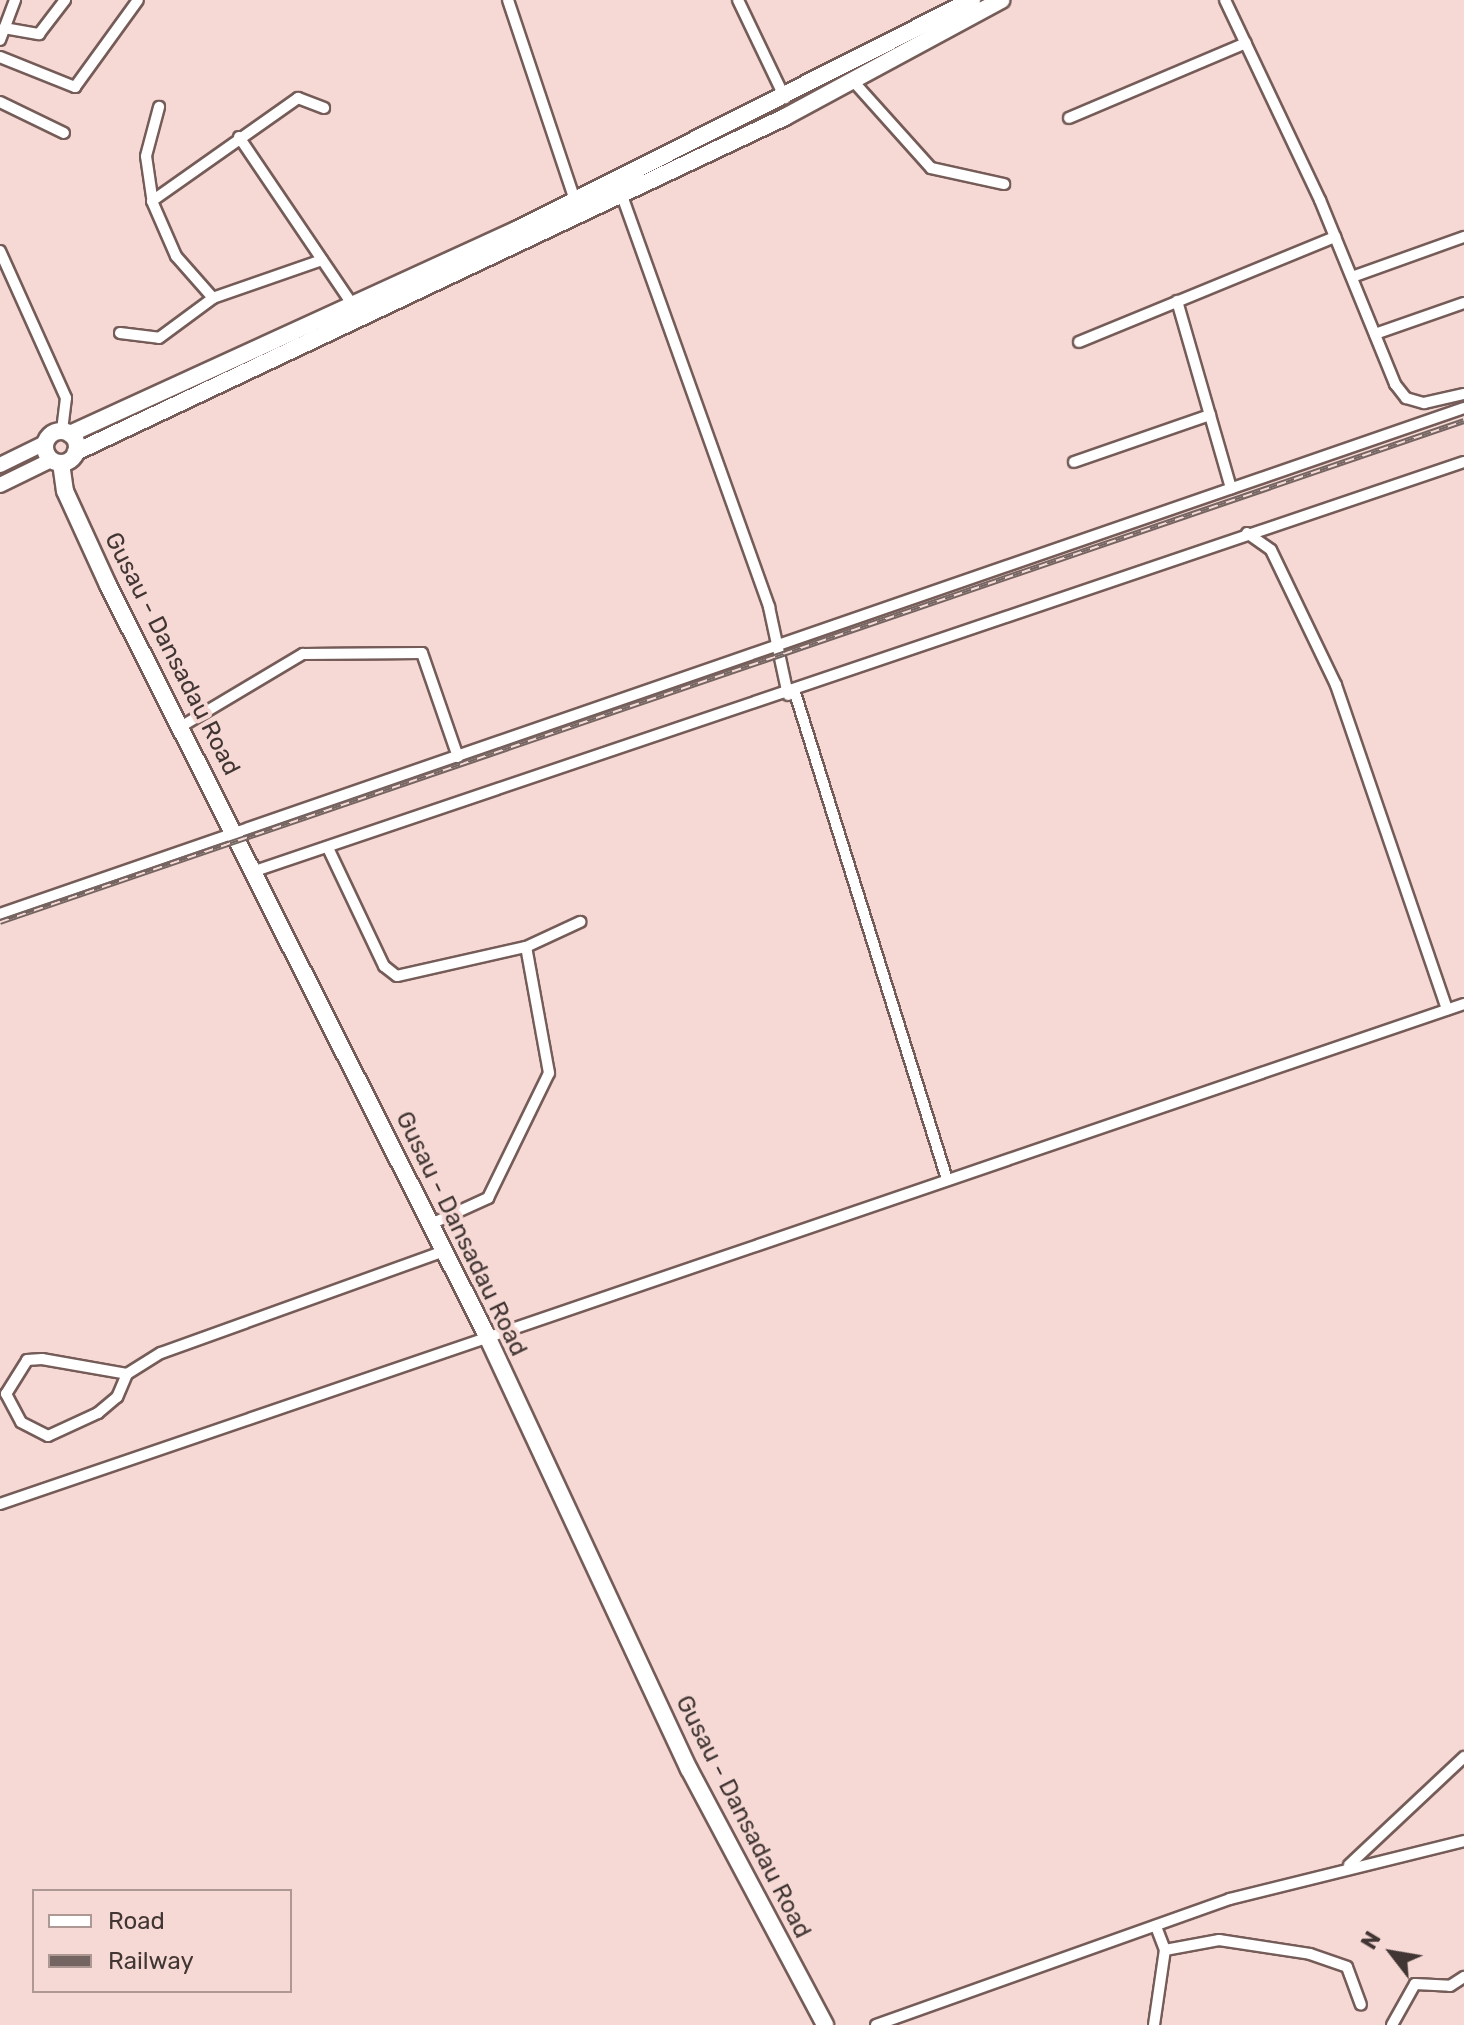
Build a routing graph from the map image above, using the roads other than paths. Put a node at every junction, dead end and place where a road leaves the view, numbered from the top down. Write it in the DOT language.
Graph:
graph roads {
  1 [pos="15,0"];
  2 [pos="65,0"];
  3 [pos="138,0"];
  4 [pos="508,0"];
  5 [pos="738,0"];
  6 [pos="1001,0"];
  7 [pos="1225,0"];
  8 [pos="962,2"];
  9 [pos="2,34"];
  10 [pos="1246,43"];
  11 [pos="0,57"];
  12 [pos="853,81"];
  13 [pos="785,98"];
  14 [pos="0,102"];
  15 [pos="159,107"];
  16 [pos="324,108"];
  17 [pos="1069,118"];
  18 [pos="64,133"];
  19 [pos="239,137"];
  20 [pos="1004,184"];
  21 [pos="621,193"];
  22 [pos="153,199"];
  23 [pos="575,200"];
  24 [pos="1335,237"];
  25 [pos="1464,237"];
  26 [pos="0,251"];
  27 [pos="322,260"];
  28 [pos="1352,277"];
  29 [pos="213,298"];
  30 [pos="1177,301"];
  31 [pos="1464,303"];
  32 [pos="354,307"];
  33 [pos="120,333"];
  34 [pos="1375,334"];
  35 [pos="1079,342"];
  36 [pos="1464,394"];
  37 [pos="1464,408"];
  38 [pos="1210,415"];
  39 [pos="66,432"];
  40 [pos="45,443"];
  41 [pos="76,452"];
  42 [pos="56,462"];
  43 [pos="1074,462"];
  44 [pos="1464,462"];
  45 [pos="0,465"];
  46 [pos="0,485"];
  47 [pos="1231,488"];
  48 [pos="1247,533"];
  49 [pos="775,647"];
  50 [pos="792,694"];
  51 [pos="182,726"];
  52 [pos="458,757"];
  53 [pos="235,832"];
  54 [pos="328,848"];
  55 [pos="255,871"];
  56 [pos="0,914"];
  57 [pos="580,922"];
  58 [pos="526,947"];
  59 [pos="1464,1004"];
  60 [pos="1447,1010"];
  61 [pos="946,1176"];
  62 [pos="431,1224"];
  63 [pos="444,1251"];
  64 [pos="486,1334"];
  65 [pos="127,1374"];
  66 [pos="0,1504"];
  67 [pos="1464,1757"];
  68 [pos="1464,1841"];
  69 [pos="1349,1865"];
  70 [pos="1156,1926"];
  71 [pos="1165,1950"];
  72 [pos="1464,1977"];
  73 [pos="1361,2005"];
  74 [pos="825,2025"];
  75 [pos="876,2025"];
  76 [pos="1154,2025"];
  77 [pos="1392,2025"];
  1 -- 9 [label="street"];
  2 -- 9 [label="street"];
  3 -- 11 [label="street"];
  4 -- 23 [label="street"];
  5 -- 13 [label="street"];
  6 -- 12 [label="main road"];
  7 -- 10 [label="street"];
  8 -- 13 [label="main road"];
  10 -- 17 [label="street"];
  10 -- 24 [label="street"];
  12 -- 20 [label="street"];
  12 -- 21 [label="main road"];
  13 -- 23 [label="main road"];
  14 -- 18 [label="street"];
  15 -- 22 [label="street"];
  16 -- 19 [label="street"];
  19 -- 22 [label="street"];
  19 -- 27 [label="street"];
  21 -- 41 [label="main road"];
  21 -- 49 [label="street"];
  22 -- 29 [label="street"];
  23 -- 32 [label="main road"];
  24 -- 28 [label="street"];
  24 -- 30 [label="street"];
  25 -- 28 [label="street"];
  26 -- 39 [label="street"];
  27 -- 29 [label="street"];
  27 -- 32 [label="street"];
  28 -- 34 [label="street"];
  29 -- 33 [label="street"];
  30 -- 35 [label="street"];
  30 -- 38 [label="street"];
  31 -- 34 [label="street"];
  32 -- 39 [label="main road"];
  34 -- 36 [label="street"];
  37 -- 47 [label="street"];
  38 -- 43 [label="street"];
  38 -- 47 [label="street"];
  39 -- 40 [label="main road"];
  39 -- 41 [label="main road"];
  40 -- 42 [label="main road, Gusau - Dansadau Road"];
  40 -- 45 [label="main road"];
  41 -- 42 [label="main road"];
  42 -- 46 [label="main road"];
  42 -- 51 [label="main road, Gusau - Dansadau Road"];
  44 -- 48 [label="street"];
  47 -- 49 [label="street"];
  48 -- 50 [label="street"];
  48 -- 60 [label="street"];
  49 -- 50 [label="street"];
  49 -- 52 [label="street"];
  50 -- 54 [label="street"];
  50 -- 61 [label="street"];
  51 -- 52 [label="street"];
  51 -- 53 [label="main road, Gusau - Dansadau Road"];
  52 -- 53 [label="street"];
  53 -- 55 [label="main road, Gusau - Dansadau Road"];
  53 -- 56 [label="street"];
  54 -- 55 [label="street"];
  54 -- 58 [label="street"];
  55 -- 62 [label="main road, Gusau - Dansadau Road"];
  57 -- 58 [label="street"];
  58 -- 62 [label="street"];
  59 -- 60 [label="street"];
  60 -- 61 [label="street"];
  61 -- 64 [label="street"];
  62 -- 63 [label="main road, Gusau - Dansadau Road"];
  63 -- 64 [label="main road, Gusau - Dansadau Road"];
  63 -- 65 [label="street"];
  64 -- 66 [label="street"];
  64 -- 74 [label="main road, Gusau - Dansadau Road"];
  65 -- 65 [label="street"];
  67 -- 69 [label="street"];
  68 -- 69 [label="street"];
  69 -- 70 [label="street"];
  70 -- 71 [label="street"];
  70 -- 75 [label="street"];
  71 -- 73 [label="street"];
  71 -- 76 [label="street"];
  72 -- 77 [label="street"];
}
